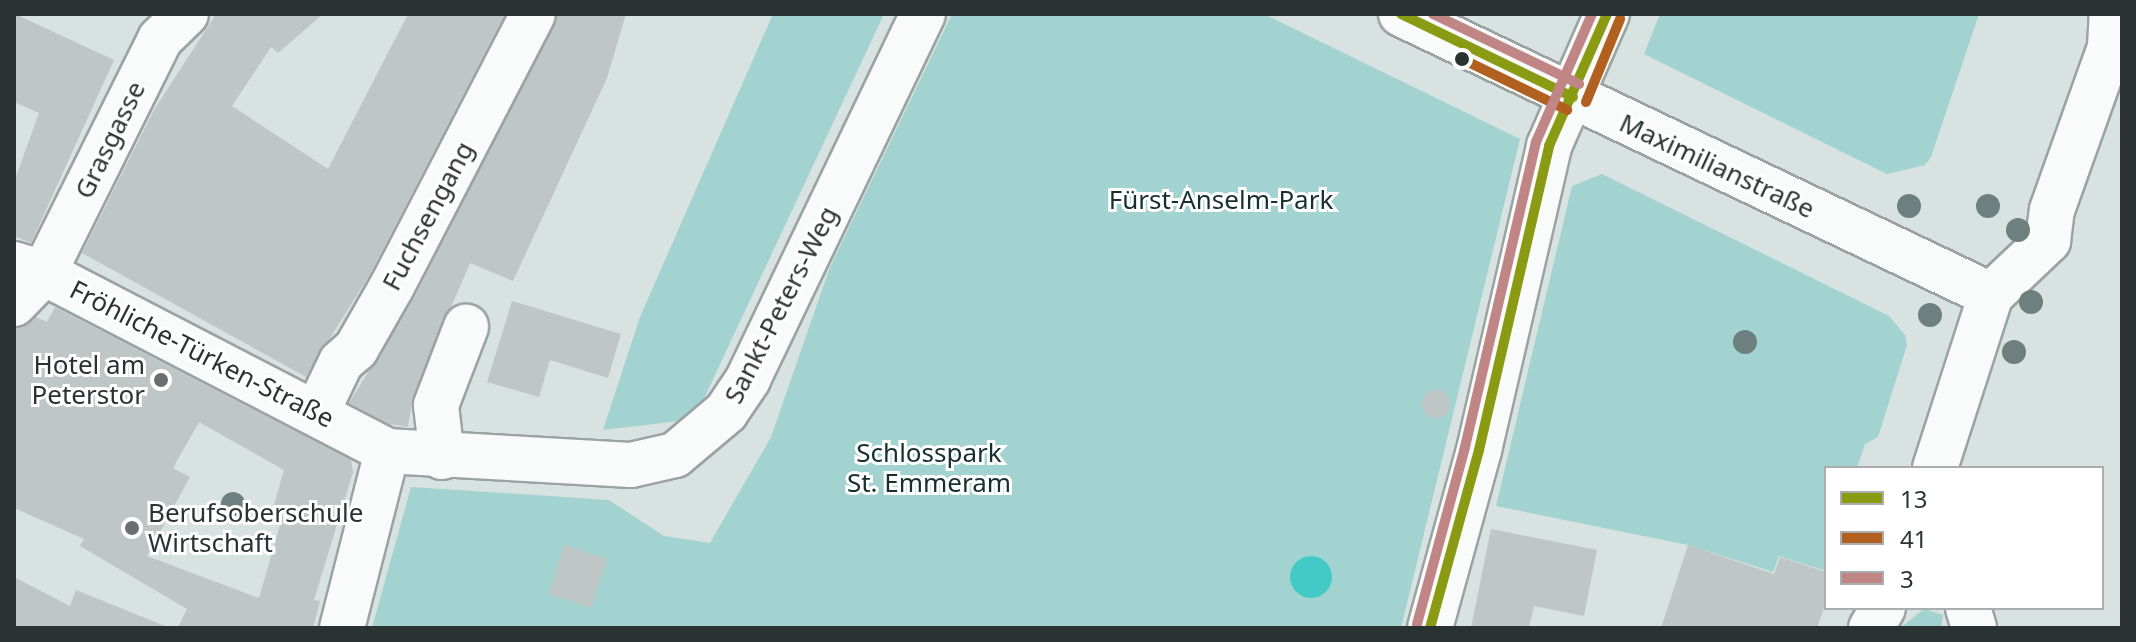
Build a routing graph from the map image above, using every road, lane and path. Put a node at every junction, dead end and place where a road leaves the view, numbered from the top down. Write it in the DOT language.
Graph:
graph roads {
  1 [pos="533,14"];
  2 [pos="923,14"];
  3 [pos="1401,14"];
  4 [pos="1607,14"];
  5 [pos="2112,14"];
  6 [pos="169,22"];
  7 [pos="1573,97"];
  8 [pos="24,280"];
  9 [pos="1973,286"];
  10 [pos="466,327"];
  11 [pos="317,412"];
  12 [pos="387,451"];
  13 [pos="442,457"];
  14 [pos="1935,466"];
  15 [pos="1882,610"];
  16 [pos="342,628"];
  17 [pos="1430,628"];
  18 [pos="1871,628"];
  1 -- 11 [label="street, Fuchsengang"];
  2 -- 13 [label="street, Sankt-Peters-Weg"];
  3 -- 7 [label="street, Maximilianstraße"];
  4 -- 7 [label="street"];
  5 -- 9 [label="street"];
  6 -- 8 [label="street, Grasgasse"];
  7 -- 9 [label="street, Maximilianstraße"];
  7 -- 17 [label="street"];
  8 -- 11 [label="street, Fröhliche-Türken-Straße"];
  9 -- 14 [label="street"];
  10 -- 13 [label="street"];
  11 -- 12 [label="street, Fröhliche-Türken-Straße"];
  12 -- 13 [label="street, Sankt-Peters-Weg"];
  12 -- 16 [label="street"];
  15 -- 18 [label="street"];
}
